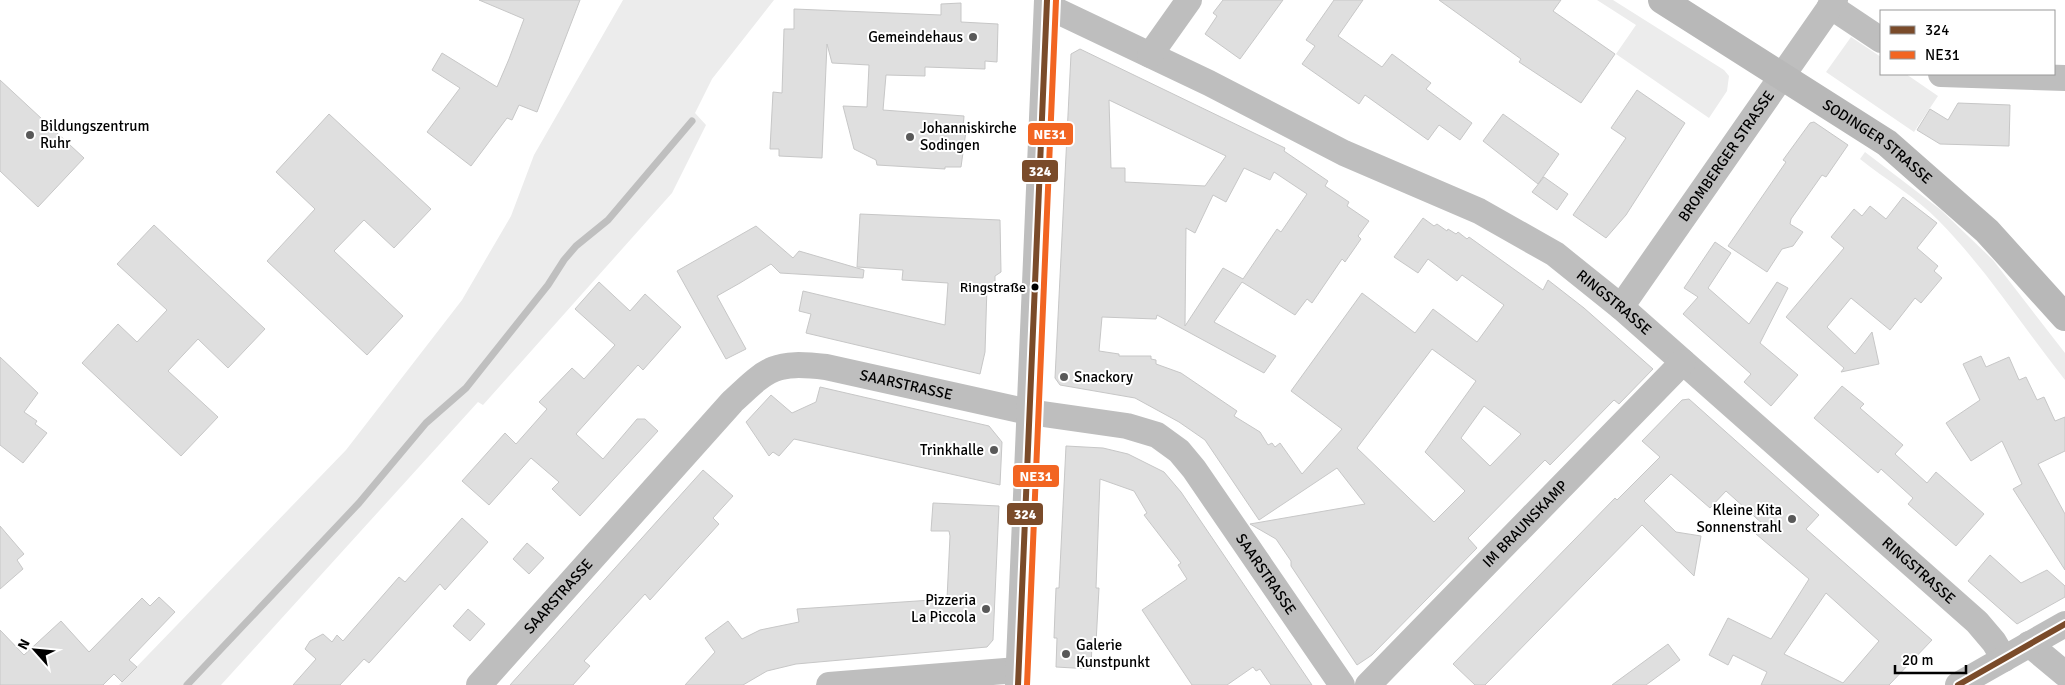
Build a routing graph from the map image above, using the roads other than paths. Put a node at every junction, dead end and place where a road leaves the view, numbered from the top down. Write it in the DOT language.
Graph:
graph roads {
  1 [pos="1189,0"];
  2 [pos="1662,0"];
  3 [pos="1047,3"];
  4 [pos="1833,3"];
  5 [pos="1880,39"];
  6 [pos="1150,55"];
  7 [pos="1972,75"];
  8 [pos="1782,77"];
  9 [pos="2065,78"];
  10 [pos="1621,306"];
  11 [pos="2065,317"];
  12 [pos="1683,362"];
  13 [pos="1029,412"];
  14 [pos="2065,624"];
  15 [pos="2029,644"];
  16 [pos="2004,659"];
  17 [pos="2065,674"];
  18 [pos="1018,678"];
  19 [pos="480,685"];
  20 [pos="829,685"];
  21 [pos="1342,685"];
  22 [pos="1368,685"];
  23 [pos="1958,685"];
  1 -- 6 [label="street"];
  2 -- 8 [label="main road, SODINGER STRASSE"];
  3 -- 6 [label="street, RINGSTRASSE"];
  3 -- 13 [label="street"];
  4 -- 5 [label="street, BROMBERGER STRASSE"];
  4 -- 8 [label="street, BROMBERGER STRASSE"];
  6 -- 10 [label="street, RINGSTRASSE"];
  7 -- 9 [label="street"];
  8 -- 10 [label="street, BROMBERGER STRASSE"];
  8 -- 11 [label="main road, SODINGER STRASSE"];
  10 -- 12 [label="street, RINGSTRASSE"];
  12 -- 16 [label="street, RINGSTRASSE"];
  12 -- 22 [label="street, IM BRAUNSKAMP"];
  13 -- 18 [label="street"];
  13 -- 19 [label="street, SAARSTRASSE"];
  13 -- 21 [label="street, SAARSTRASSE"];
  14 -- 15 [label="street"];
  15 -- 16 [label="street"];
  15 -- 17 [label="street"];
  16 -- 23 [label="street"];
  18 -- 20 [label="street"];
}
